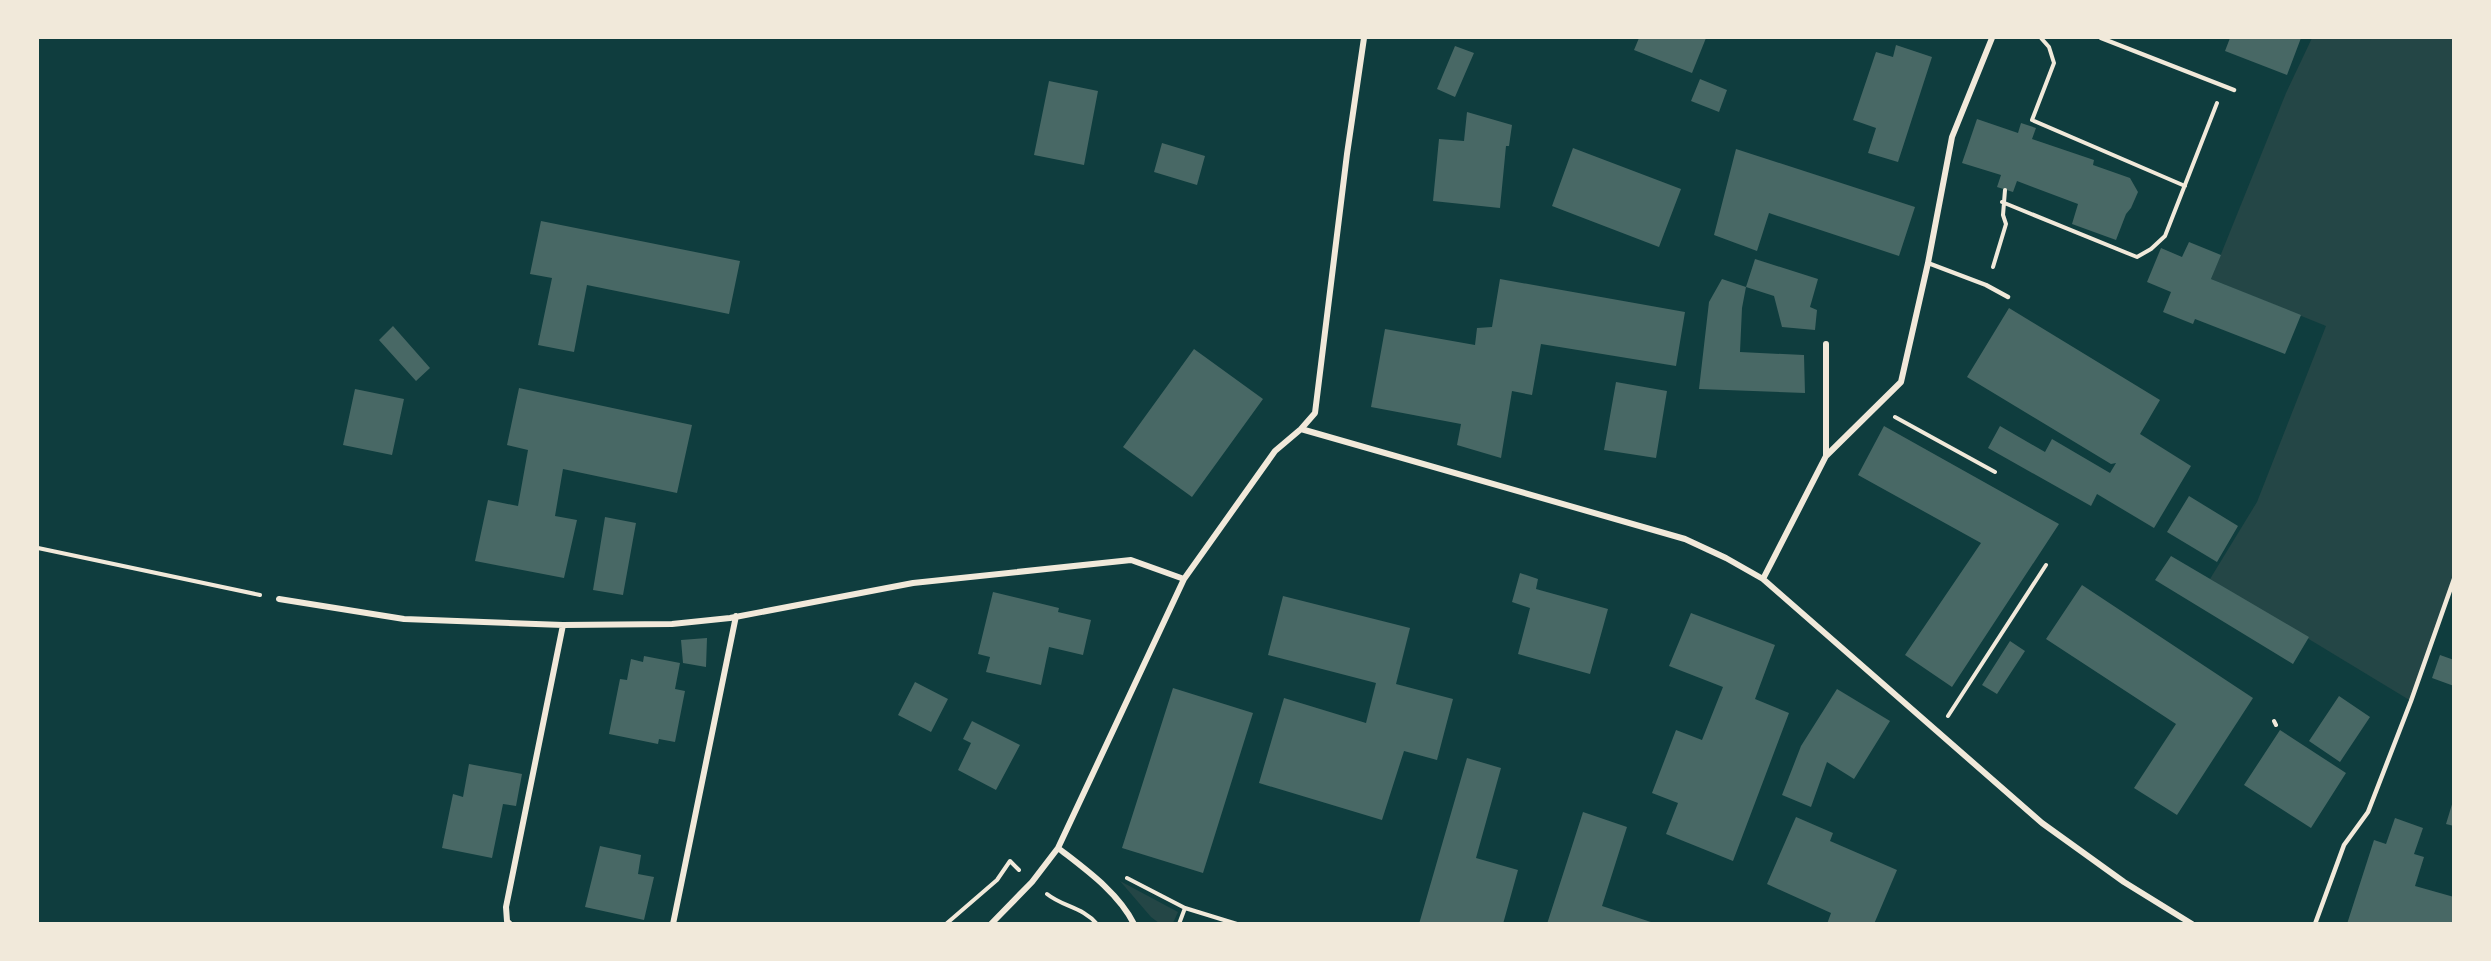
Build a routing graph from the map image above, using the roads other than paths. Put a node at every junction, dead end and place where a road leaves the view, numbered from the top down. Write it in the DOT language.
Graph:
graph roads {
  1 [pos="1364,38"];
  2 [pos="1992,38"];
  3 [pos="2102,38"];
  4 [pos="2234,90"];
  5 [pos="1928,263"];
  6 [pos="2008,297"];
  7 [pos="1826,344"];
  8 [pos="1301,429"];
  9 [pos="1826,456"];
  10 [pos="1184,579"];
  11 [pos="1763,579"];
  12 [pos="2454,579"];
  13 [pos="279,599"];
  14 [pos="736,616"];
  15 [pos="563,625"];
  16 [pos="1058,848"];
  17 [pos="510,924"];
  18 [pos="673,924"];
  19 [pos="992,924"];
  20 [pos="1134,924"];
  21 [pos="2192,924"];
  22 [pos="2315,924"];
  1 -- 8 [label="street"];
  2 -- 5 [label="street"];
  3 -- 4 [label="lane"];
  5 -- 6 [label="lane"];
  5 -- 9 [label="street"];
  7 -- 9 [label="street"];
  8 -- 10 [label="street"];
  8 -- 11 [label="street"];
  9 -- 11 [label="street"];
  10 -- 14 [label="street"];
  10 -- 16 [label="street"];
  11 -- 21 [label="street"];
  12 -- 22 [label="lane"];
  13 -- 15 [label="street"];
  14 -- 15 [label="street"];
  14 -- 18 [label="street"];
  15 -- 17 [label="street"];
  16 -- 19 [label="street"];
  16 -- 20 [label="street"];
}
